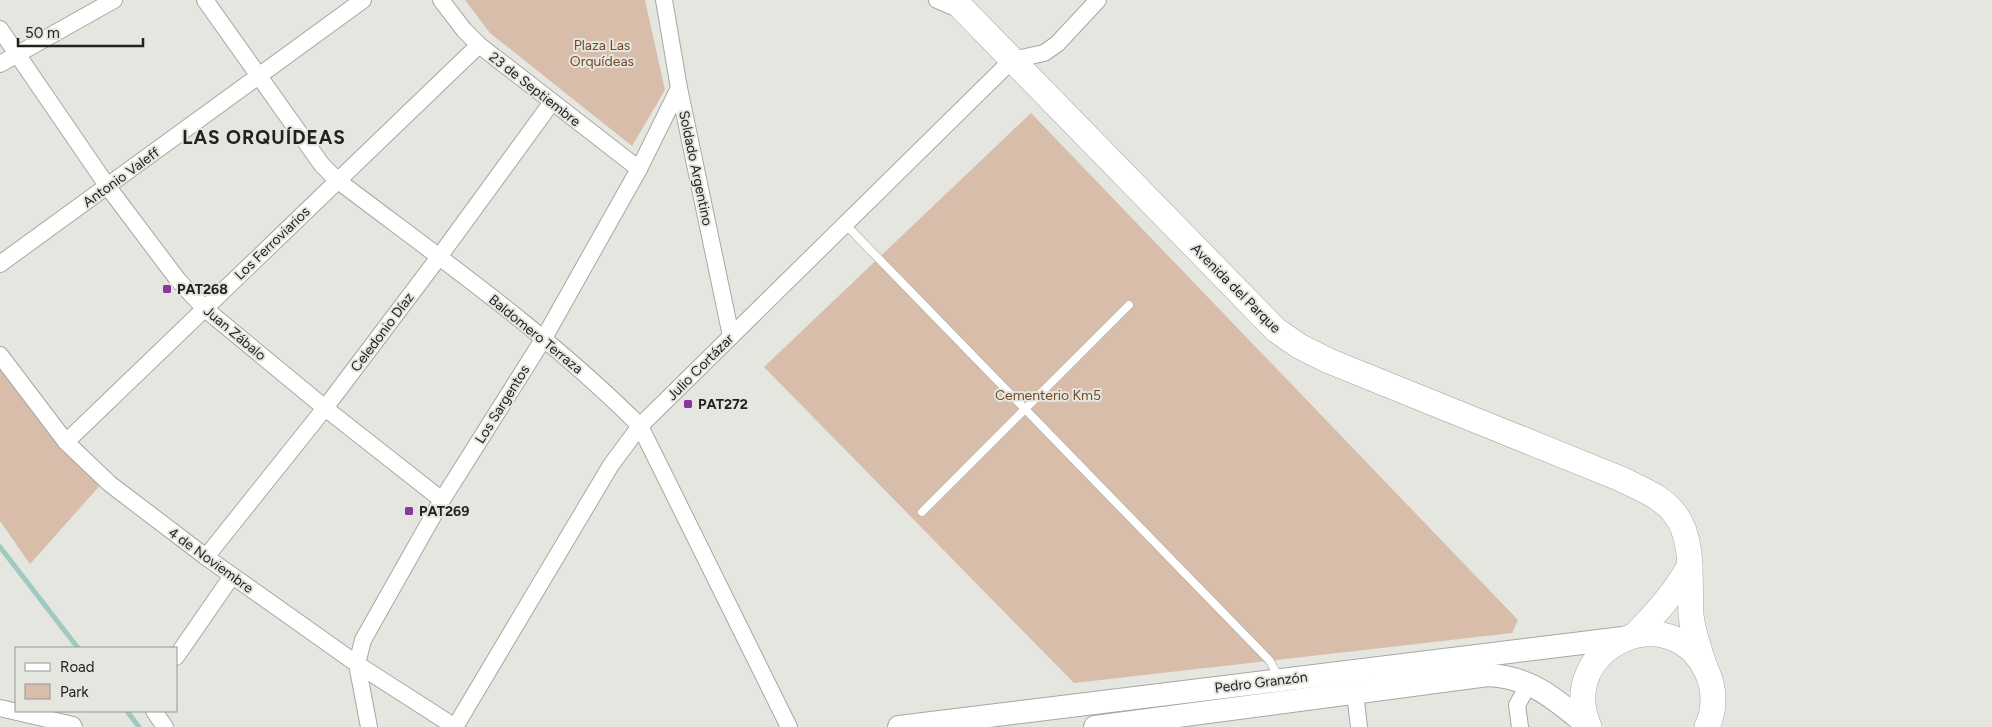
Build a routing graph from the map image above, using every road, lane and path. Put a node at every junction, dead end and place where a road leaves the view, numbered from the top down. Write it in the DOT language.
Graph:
graph roads {
  1 [pos="114,0"];
  2 [pos="205,0"];
  3 [pos="363,0"];
  4 [pos="441,0"];
  5 [pos="664,0"];
  6 [pos="937,0"];
  7 [pos="1098,0"];
  8 [pos="959,6"];
  9 [pos="0,29"];
  10 [pos="479,45"];
  11 [pos="17,55"];
  12 [pos="1012,60"];
  13 [pos="0,64"];
  14 [pos="259,76"];
  15 [pos="680,88"];
  16 [pos="552,102"];
  17 [pos="639,169"];
  18 [pos="337,180"];
  19 [pos="108,186"];
  20 [pos="845,224"];
  21 [pos="439,258"];
  22 [pos="0,264"];
  23 [pos="1129,305"];
  24 [pos="204,308"];
  25 [pos="730,336"];
  26 [pos="544,338"];
  27 [pos="0,355"];
  28 [pos="325,408"];
  29 [pos="1025,409"];
  30 [pos="640,426"];
  31 [pos="66,442"];
  32 [pos="442,500"];
  33 [pos="922,512"];
  34 [pos="206,557"];
  35 [pos="1690,565"];
  36 [pos="232,576"];
  37 [pos="1629,637"];
  38 [pos="178,654"];
  39 [pos="357,664"];
  40 [pos="1705,667"];
  41 [pos="1529,684"];
  42 [pos="1280,691"];
  43 [pos="1355,693"];
  44 [pos="1713,701"];
  45 [pos="0,708"];
  46 [pos="15,712"];
  47 [pos="16,712"];
  48 [pos="155,712"];
  49 [pos="1214,719"];
  50 [pos="985,722"];
  51 [pos="73,726"];
  52 [pos="1588,726"];
  53 [pos="165,727"];
  54 [pos="369,727"];
  55 [pos="455,727"];
  56 [pos="788,727"];
  57 [pos="899,727"];
  58 [pos="1095,727"];
  59 [pos="1359,727"];
  60 [pos="1520,727"];
  61 [pos="1707,727"];
  62 [pos="1716,727"];
  1 -- 11 [label="street"];
  2 -- 14 [label="street, Baldomero Terraza"];
  3 -- 14 [label="street, Antonio Valeff"];
  4 -- 10 [label="street, 23 de Septiembre"];
  5 -- 15 [label="street, Soldado Argentino"];
  6 -- 8 [label="street"];
  7 -- 12 [label="street"];
  8 -- 12 [label="main road, Avenida del Parque"];
  9 -- 11 [label="street, Juan Zábalo"];
  10 -- 16 [label="street, 23 de Septiembre"];
  10 -- 18 [label="street, Los Ferroviarios"];
  11 -- 13 [label="street"];
  11 -- 19 [label="street, Juan Zábalo"];
  12 -- 20 [label="street, Julio Cortázar"];
  12 -- 35 [label="main road, Avenida del Parque"];
  14 -- 18 [label="street, Baldomero Terraza"];
  14 -- 19 [label="street, Antonio Valeff"];
  15 -- 17 [label="street, Los Sargentos"];
  15 -- 25 [label="street, Soldado Argentino"];
  16 -- 17 [label="street, 23 de Septiembre"];
  16 -- 21 [label="street, Celedonio Díaz"];
  17 -- 26 [label="street, Los Sargentos"];
  18 -- 21 [label="street, Baldomero Terraza"];
  18 -- 24 [label="street, Los Ferroviarios"];
  19 -- 22 [label="street, Antonio Valeff"];
  19 -- 24 [label="street, Juan Zábalo"];
  20 -- 25 [label="street, Julio Cortázar"];
  20 -- 29 [label="lane"];
  21 -- 26 [label="street, Baldomero Terraza"];
  21 -- 28 [label="street, Celedonio Díaz"];
  23 -- 29 [label="lane"];
  24 -- 28 [label="street, Juan Zábalo"];
  24 -- 31 [label="street, Los Ferroviarios"];
  25 -- 30 [label="street, Julio Cortázar"];
  26 -- 30 [label="street, Baldomero Terraza"];
  26 -- 32 [label="street, Los Sargentos"];
  27 -- 31 [label="street, 4 de Noviembre"];
  28 -- 32 [label="street, Juan Zábalo"];
  28 -- 34 [label="street, Celedonio Díaz"];
  29 -- 33 [label="lane"];
  29 -- 42 [label="lane"];
  30 -- 55 [label="street, Julio Cortázar"];
  30 -- 56 [label="street, Baldomero Terraza"];
  31 -- 34 [label="street, 4 de Noviembre"];
  32 -- 39 [label="street, Los Sargentos"];
  34 -- 36 [label="street, 4 de Noviembre"];
  35 -- 37 [label="main road"];
  35 -- 40 [label="main road, Avenida del Parque"];
  36 -- 38 [label="street"];
  36 -- 39 [label="street, 4 de Noviembre"];
  37 -- 40 [label="main road"];
  37 -- 42 [label="main road, Pedro Granzón"];
  37 -- 52 [label="main road"];
  39 -- 54 [label="street, Los Sargentos"];
  39 -- 55 [label="street, 4 de Noviembre"];
  40 -- 44 [label="main road, Avenida del Parque"];
  41 -- 43 [label="main road, Pedro Granzón"];
  41 -- 52 [label="main road, Pedro Granzón"];
  41 -- 60 [label="street"];
  42 -- 43 [label="main road, Pedro Granzón"];
  42 -- 49 [label="main road, Pedro Granzón"];
  42 -- 50 [label="main road, Pedro Granzón"];
  43 -- 59 [label="street"];
  44 -- 61 [label="main road"];
  44 -- 62 [label="main road"];
  45 -- 46 [label="street"];
  47 -- 51 [label="street"];
  48 -- 53 [label="street"];
  49 -- 58 [label="main road, Pedro Granzón"];
  50 -- 57 [label="main road, Pedro Granzón"];
}
